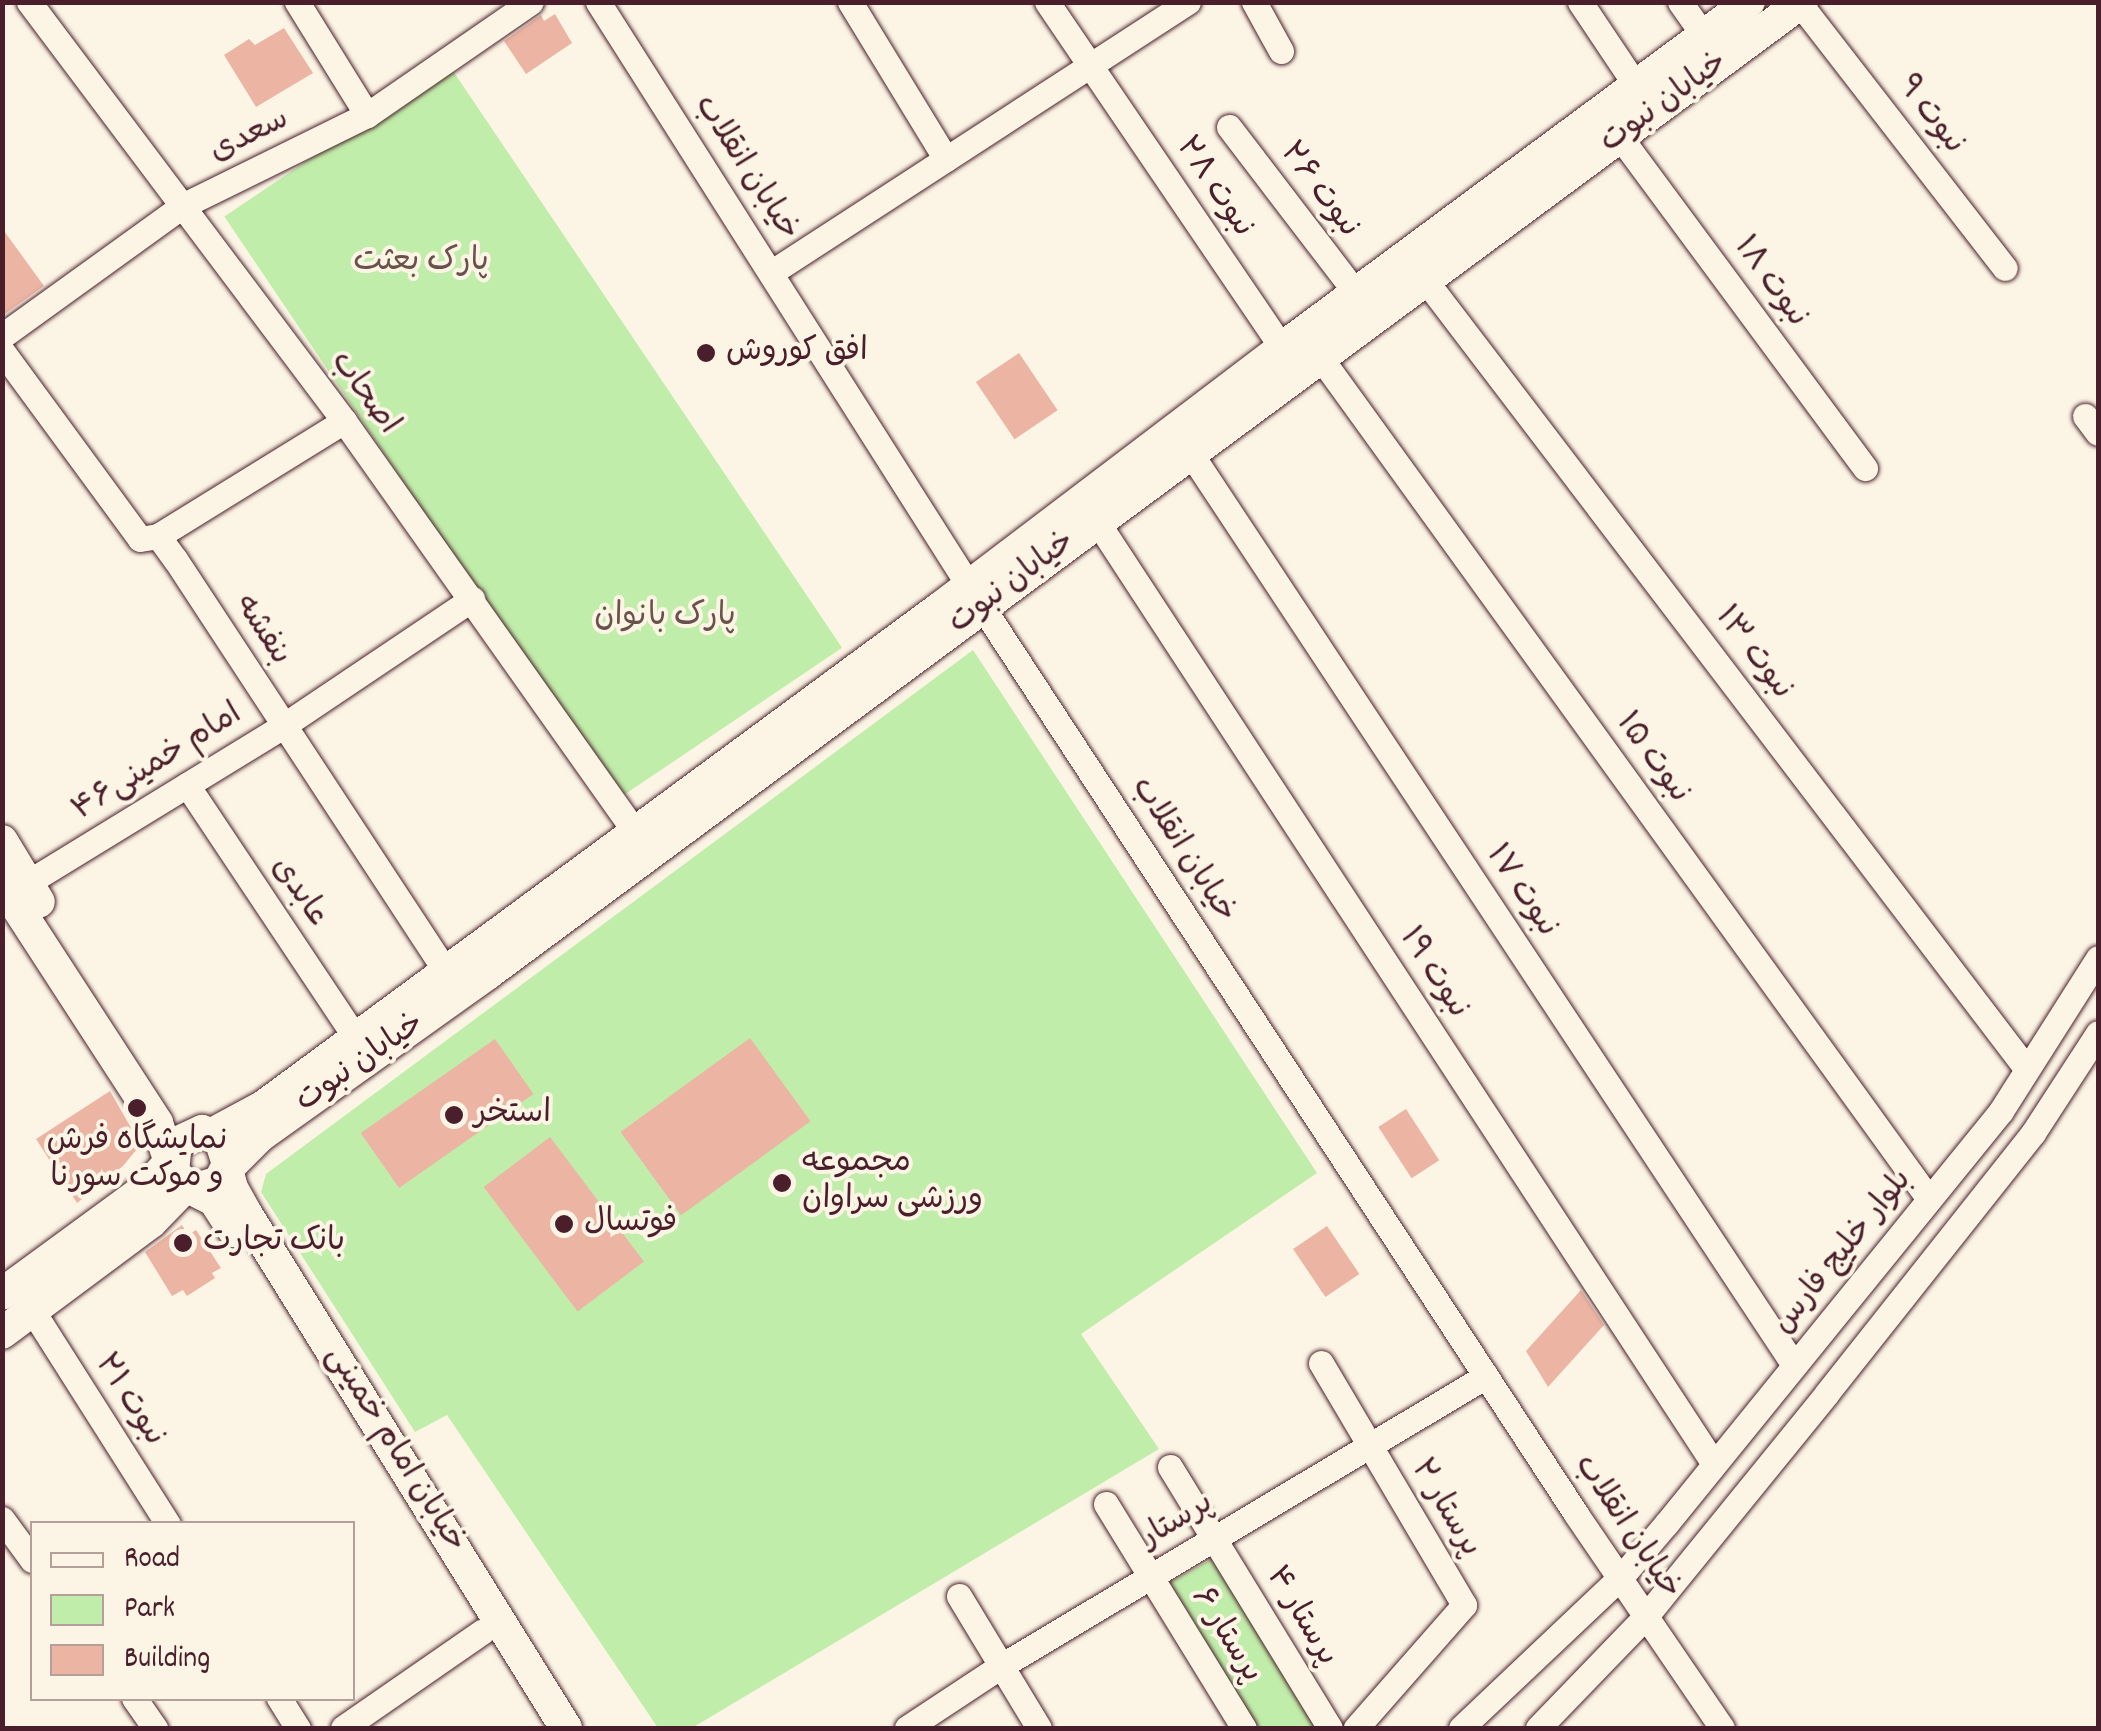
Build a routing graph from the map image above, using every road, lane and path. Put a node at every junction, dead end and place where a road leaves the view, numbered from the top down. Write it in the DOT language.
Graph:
graph roads {
  1 [pos="29,2"];
  2 [pos="297,2"];
  3 [pos="531,2"];
  4 [pos="598,2"];
  5 [pos="850,2"];
  6 [pos="1047,2"];
  7 [pos="1188,2"];
  8 [pos="1254,2"];
  9 [pos="1580,2"];
  10 [pos="1680,2"];
  11 [pos="1749,2"];
  12 [pos="1801,3"];
  13 [pos="1704,36"];
  14 [pos="1281,51"];
  15 [pos="1090,66"];
  16 [pos="1637,87"];
  17 [pos="367,115"];
  18 [pos="1611,125"];
  19 [pos="1229,127"];
  20 [pos="946,159"];
  21 [pos="182,206"];
  22 [pos="2006,268"];
  23 [pos="772,272"];
  24 [pos="1426,280"];
  25 [pos="1356,294"];
  26 [pos="2,336"];
  27 [pos="2,351"];
  28 [pos="1301,352"];
  29 [pos="344,421"];
  30 [pos="1191,454"];
  31 [pos="1866,468"];
  32 [pos="1096,520"];
  33 [pos="158,536"];
  34 [pos="977,596"];
  35 [pos="472,599"];
  36 [pos="282,726"];
  37 [pos="187,785"];
  38 [pos="2,841"];
  39 [pos="643,843"];
  40 [pos="9,884"];
  41 [pos="2098,958"];
  42 [pos="446,972"];
  43 [pos="2098,1033"];
  44 [pos="356,1038"];
  45 [pos="2026,1068"];
  46 [pos="207,1133"];
  47 [pos="227,1168"];
  48 [pos="184,1179"];
  49 [pos="1929,1199"];
  50 [pos="5,1286"];
  51 [pos="34,1314"];
  52 [pos="2,1333"];
  53 [pos="1322,1362"];
  54 [pos="1794,1365"];
  55 [pos="1486,1376"];
  56 [pos="1368,1447"];
  57 [pos="1714,1464"];
  58 [pos="1170,1467"];
  59 [pos="1106,1504"];
  60 [pos="2,1518"];
  61 [pos="166,1521"];
  62 [pos="1215,1538"];
  63 [pos="30,1557"];
  64 [pos="1622,1576"];
  65 [pos="1150,1577"];
  66 [pos="959,1596"];
  67 [pos="1646,1616"];
  68 [pos="491,1626"];
  69 [pos="1001,1666"];
  70 [pos="136,1701"];
  71 [pos="281,1701"];
  72 [pos="156,1728"];
  73 [pos="298,1728"];
  74 [pos="343,1728"];
  75 [pos="543,1728"];
  76 [pos="566,1728"];
  77 [pos="907,1728"];
  78 [pos="1039,1728"];
  79 [pos="1244,1728"];
  80 [pos="1330,1728"];
  81 [pos="1356,1728"];
  82 [pos="1462,1728"];
  83 [pos="1538,1728"];
  84 [pos="1722,1728"];
  1 -- 21 [label="street, اصحاب"];
  2 -- 17 [label="street"];
  3 -- 17 [label="street, سعدی"];
  4 -- 23 [label="street, خیابان انقلاب"];
  5 -- 20 [label="street"];
  6 -- 15 [label="street, نبوت ۲۸"];
  7 -- 15 [label="street"];
  8 -- 14 [label="street"];
  9 -- 16 [label="street"];
  10 -- 13 [label="street"];
  11 -- 13 [label="main road, خیابان نبوت"];
  12 -- 18 [label="main road, خیابان نبوت"];
  12 -- 22 [label="street, نبوت ۹"];
  13 -- 16 [label="main road, خیابان نبوت"];
  15 -- 20 [label="street"];
  15 -- 28 [label="street, نبوت ۲۸"];
  16 -- 18 [label="main road, خیابان نبوت"];
  17 -- 21 [label="street, سعدی"];
  18 -- 24 [label="main road, خیابان نبوت"];
  18 -- 25 [label="main road, خیابان نبوت"];
  18 -- 31 [label="street, نبوت ۱۸"];
  19 -- 25 [label="street, نبوت ۲۶"];
  20 -- 23 [label="street"];
  21 -- 26 [label="street, سعدی"];
  21 -- 29 [label="street, اصحاب"];
  23 -- 34 [label="street, خیابان انقلاب"];
  24 -- 28 [label="main road, خیابان نبوت"];
  24 -- 45 [label="street, نبوت ۱۳"];
  25 -- 28 [label="main road, خیابان نبوت"];
  27 -- 33 [label="street, بنفشه"];
  28 -- 30 [label="main road, خیابان نبوت"];
  28 -- 34 [label="main road, خیابان نبوت"];
  28 -- 49 [label="street, نبوت ۱۵"];
  29 -- 33 [label="street"];
  29 -- 35 [label="street, اصحاب"];
  30 -- 32 [label="main road, خیابان نبوت"];
  30 -- 54 [label="street, نبوت ۱۷"];
  32 -- 34 [label="main road, خیابان نبوت"];
  32 -- 57 [label="street, نبوت ۱۹"];
  33 -- 36 [label="street, بنفشه"];
  34 -- 39 [label="main road, خیابان نبوت"];
  34 -- 55 [label="street, خیابان انقلاب"];
  35 -- 36 [label="street, امام خمینی۴۶"];
  35 -- 39 [label="street, اصحاب"];
  36 -- 37 [label="street, امام خمینی۴۶"];
  36 -- 42 [label="street, بنفشه"];
  37 -- 40 [label="street, امام خمینی۴۶"];
  37 -- 44 [label="street, عابدی"];
  38 -- 40 [label="main road, خیابان امام خمینی"];
  39 -- 42 [label="main road, خیابان نبوت"];
  39 -- 47 [label="main road, خیابان نبوت"];
  40 -- 46 [label="main road, خیابان امام خمینی"];
  40 -- 48 [label="main road, خیابان امام خمینی"];
  41 -- 45 [label="street, بلوار خلیج فارس"];
  42 -- 44 [label="main road, خیابان نبوت"];
  43 -- 67 [label="street"];
  44 -- 46 [label="main road, خیابان نبوت"];
  45 -- 49 [label="street, بلوار خلیج فارس"];
  46 -- 47 [label="main road"];
  46 -- 48 [label="main road"];
  47 -- 48 [label="main road"];
  47 -- 68 [label="main road, خیابان امام خمینی"];
  48 -- 50 [label="main road"];
  48 -- 51 [label="main road"];
  48 -- 68 [label="main road, خیابان امام خمینی"];
  49 -- 54 [label="street, بلوار خلیج فارس"];
  51 -- 52 [label="main road"];
  51 -- 61 [label="street, نبوت ۲۱"];
  53 -- 56 [label="street, پرستار ۲"];
  54 -- 57 [label="street, بلوار خلیج فارس"];
  55 -- 56 [label="street, پرستار"];
  55 -- 64 [label="street, خیابان انقلاب"];
  56 -- 62 [label="street, پرستار"];
  56 -- 81 [label="street, پرستار ۲"];
  57 -- 64 [label="street, بلوار خلیج فارس"];
  58 -- 62 [label="street, پرستار ۴"];
  59 -- 65 [label="street, پرستار ۶"];
  60 -- 63 [label="street"];
  62 -- 65 [label="street, پرستار"];
  62 -- 80 [label="street, پرستار ۴"];
  64 -- 67 [label="street, خیابان انقلاب"];
  64 -- 82 [label="street, بلوار خلیج فارس"];
  65 -- 69 [label="street, پرستار"];
  65 -- 79 [label="street, پرستار ۶"];
  66 -- 69 [label="street"];
  67 -- 83 [label="street"];
  67 -- 84 [label="street, خیابان انقلاب"];
  68 -- 74 [label="street"];
  68 -- 75 [label="main road, خیابان امام خمینی"];
  68 -- 76 [label="main road, خیابان امام خمینی"];
  69 -- 77 [label="street, پرستار"];
  69 -- 78 [label="street"];
  70 -- 72 [label="street"];
  71 -- 73 [label="street"];
}
